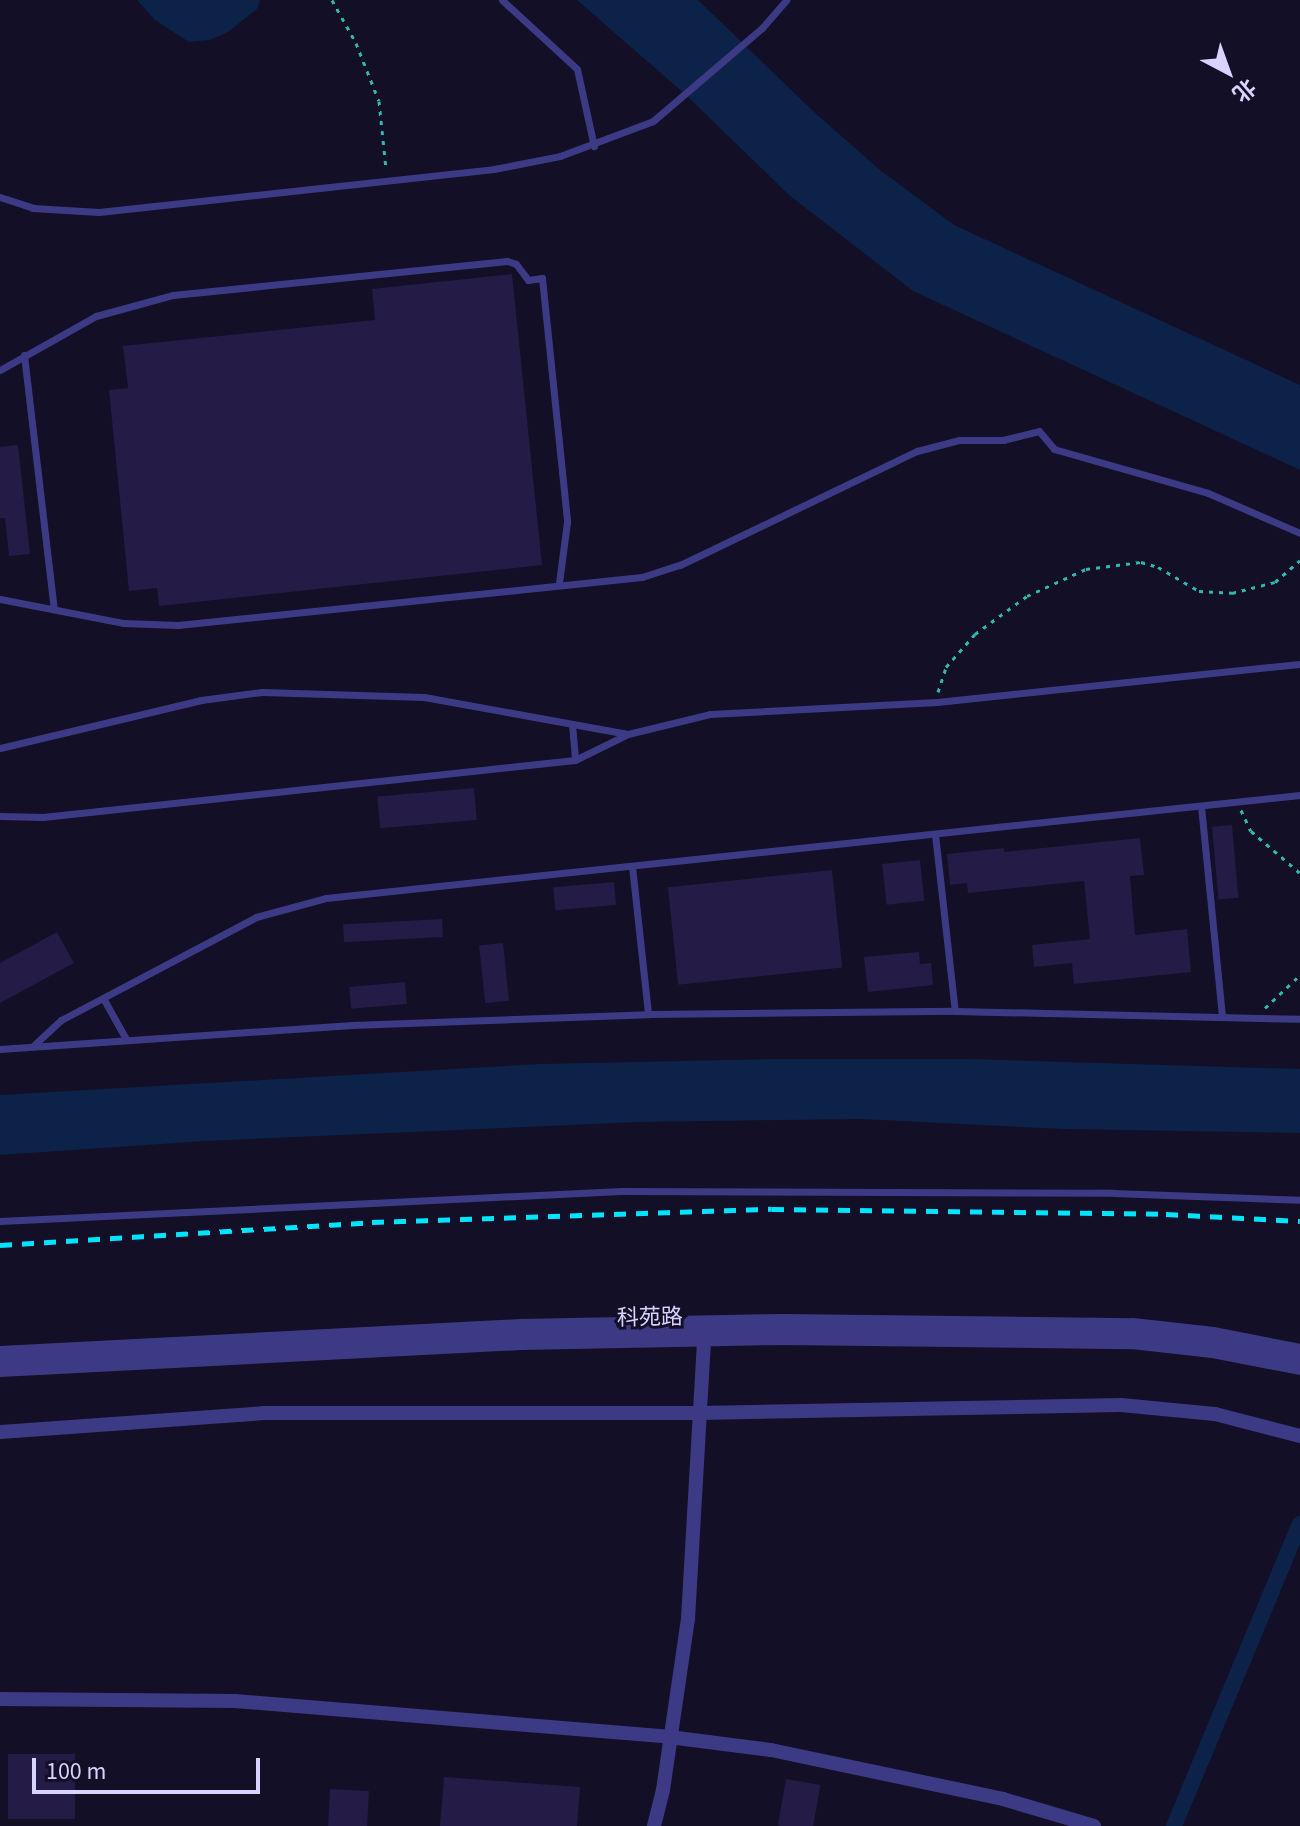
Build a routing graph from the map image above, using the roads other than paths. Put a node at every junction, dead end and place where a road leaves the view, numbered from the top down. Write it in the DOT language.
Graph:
graph roads {
  1 [pos="502,0"];
  2 [pos="786,0"];
  3 [pos="594,146"];
  4 [pos="0,197"];
  5 [pos="24,355"];
  6 [pos="0,370"];
  7 [pos="1300,533"];
  8 [pos="559,583"];
  9 [pos="0,599"];
  10 [pos="54,609"];
  11 [pos="1300,664"];
  12 [pos="572,724"];
  13 [pos="628,734"];
  14 [pos="0,748"];
  15 [pos="575,760"];
  16 [pos="1300,795"];
  17 [pos="1201,806"];
  18 [pos="0,816"];
  19 [pos="935,834"];
  20 [pos="632,866"];
  21 [pos="103,998"];
  22 [pos="955,1011"];
  23 [pos="648,1014"];
  24 [pos="1222,1016"];
  25 [pos="1300,1019"];
  26 [pos="126,1039"];
  27 [pos="33,1046"];
  28 [pos="0,1049"];
  29 [pos="1300,1200"];
  30 [pos="0,1221"];
  31 [pos="704,1331"];
  32 [pos="1300,1352"];
  33 [pos="0,1354"];
  34 [pos="1300,1367"];
  35 [pos="0,1369"];
  36 [pos="701,1413"];
  37 [pos="0,1432"];
  38 [pos="1300,1436"];
  39 [pos="0,1699"];
  40 [pos="669,1737"];
  41 [pos="654,1826"];
  42 [pos="1094,1826"];
  1 -- 3 [label="lane"];
  2 -- 3 [label="lane"];
  3 -- 4 [label="lane"];
  5 -- 6 [label="lane"];
  5 -- 8 [label="lane"];
  5 -- 10 [label="lane"];
  7 -- 8 [label="lane"];
  8 -- 10 [label="lane"];
  9 -- 10 [label="lane"];
  11 -- 13 [label="lane"];
  12 -- 13 [label="lane"];
  12 -- 14 [label="lane"];
  12 -- 15 [label="lane"];
  13 -- 15 [label="lane"];
  15 -- 18 [label="lane"];
  16 -- 17 [label="lane"];
  17 -- 19 [label="lane"];
  17 -- 24 [label="lane"];
  19 -- 20 [label="lane"];
  19 -- 22 [label="lane"];
  20 -- 21 [label="lane"];
  20 -- 23 [label="lane"];
  21 -- 26 [label="lane"];
  21 -- 27 [label="lane"];
  22 -- 23 [label="lane"];
  22 -- 24 [label="lane"];
  23 -- 26 [label="lane"];
  24 -- 25 [label="lane"];
  26 -- 27 [label="lane"];
  27 -- 28 [label="lane"];
  29 -- 30 [label="lane"];
  31 -- 32 [label="street, 科苑路"];
  31 -- 33 [label="street, 科苑路"];
  31 -- 34 [label="street, 科苑路"];
  31 -- 35 [label="street, 科苑路"];
  31 -- 36 [label="street"];
  36 -- 37 [label="street"];
  36 -- 38 [label="street"];
  36 -- 40 [label="street"];
  39 -- 40 [label="street"];
  40 -- 41 [label="street"];
  40 -- 42 [label="street"];
}
